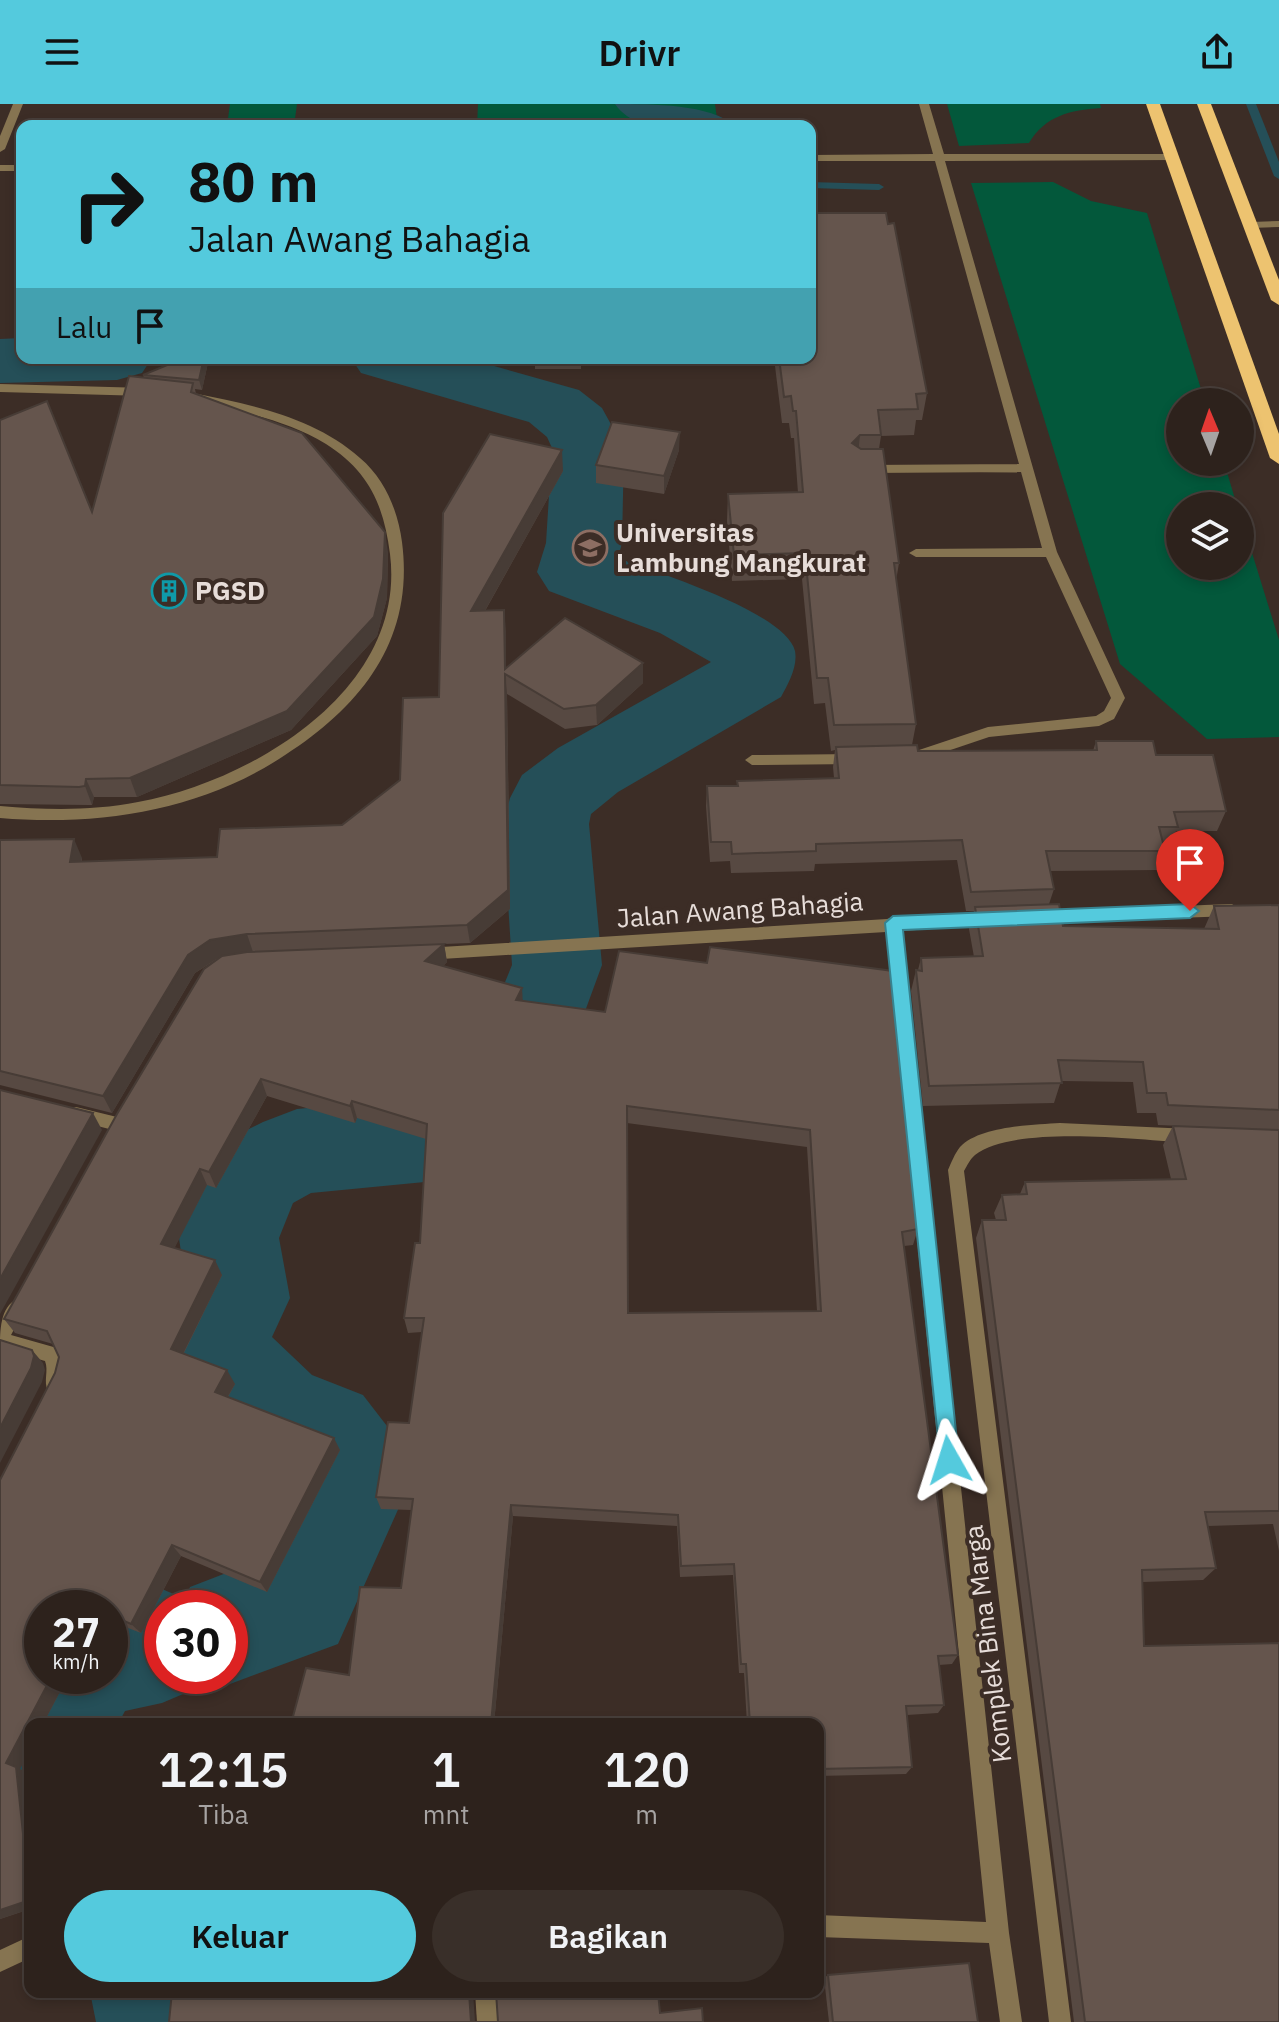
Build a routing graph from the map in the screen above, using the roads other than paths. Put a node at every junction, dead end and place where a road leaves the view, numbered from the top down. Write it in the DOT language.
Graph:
graph roads {
  1 [pos="18,104"];
  2 [pos="924,104"];
  3 [pos="1153,104"];
  4 [pos="1204,104"];
  5 [pos="0,149"];
  6 [pos="940,155"];
  7 [pos="1173,157"];
  8 [pos="816,158"];
  9 [pos="1279,224"];
  10 [pos="1251,225"];
  11 [pos="1279,300"];
  12 [pos="0,388"];
  13 [pos="1279,458"];
  14 [pos="1026,468"];
  15 [pos="857,469"];
  16 [pos="1050,552"];
  17 [pos="916,553"];
  18 [pos="903,757"];
  19 [pos="876,759"];
  20 [pos="752,760"];
  21 [pos="0,812"];
  22 [pos="1248,909"];
  23 [pos="893,923"];
  24 [pos="408,955"];
  25 [pos="58,1109"];
  26 [pos="117,1124"];
  27 [pos="1202,1137"];
  28 [pos="22,1297"];
  29 [pos="0,1338"];
  30 [pos="47,1398"];
  31 [pos="824,1926"];
  32 [pos="998,1933"];
  33 [pos="24,1950"];
  34 [pos="0,1961"];
  35 [pos="486,1998"];
  36 [pos="488,2022"];
  37 [pos="1011,2022"];
  38 [pos="1060,2022"];
  1 -- 5 [label="street"];
  2 -- 6 [label="street"];
  3 -- 7 [label="highway"];
  4 -- 10 [label="highway"];
  6 -- 7 [label="street"];
  6 -- 8 [label="street"];
  6 -- 14 [label="street"];
  7 -- 13 [label="highway"];
  9 -- 10 [label="street"];
  10 -- 11 [label="highway"];
  12 -- 21 [label="street"];
  14 -- 15 [label="street"];
  14 -- 16 [label="street"];
  16 -- 17 [label="street"];
  16 -- 18 [label="street"];
  19 -- 20 [label="street"];
  22 -- 23 [label="street, Jalan Awang Bahagia"];
  23 -- 24 [label="street, Jalan Awang Bahagia"];
  23 -- 32 [label="street"];
  25 -- 26 [label="street"];
  27 -- 38 [label="street, Komplek Bina Marga"];
  28 -- 29 [label="street"];
  29 -- 30 [label="street"];
  31 -- 32 [label="street"];
  32 -- 37 [label="street"];
  33 -- 34 [label="street"];
  35 -- 36 [label="street"];
}
